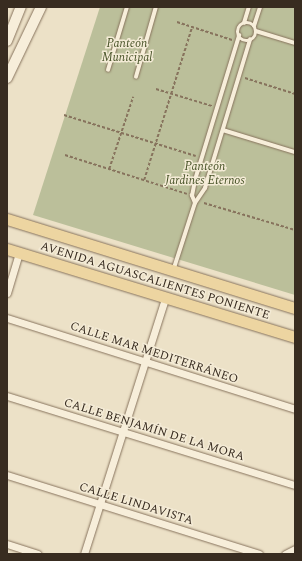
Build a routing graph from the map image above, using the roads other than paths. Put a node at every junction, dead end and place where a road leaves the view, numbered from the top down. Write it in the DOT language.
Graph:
graph roads {
  1 [pos="21,7"];
  2 [pos="41,7"];
  3 [pos="127,7"];
  4 [pos="156,7"];
  5 [pos="249,7"];
  6 [pos="260,7"];
  7 [pos="244,24"];
  8 [pos="254,26"];
  9 [pos="256,31"];
  10 [pos="239,36"];
  11 [pos="250,40"];
  12 [pos="7,41"];
  13 [pos="295,43"];
  14 [pos="108,70"];
  15 [pos="136,77"];
  16 [pos="7,78"];
  17 [pos="223,130"];
  18 [pos="295,152"];
  19 [pos="195,203"];
  20 [pos="7,218"];
  21 [pos="7,250"];
  22 [pos="19,254"];
  23 [pos="173,272"];
  24 [pos="7,293"];
  25 [pos="165,298"];
  26 [pos="295,308"];
  27 [pos="7,318"];
  28 [pos="295,337"];
  29 [pos="145,362"];
  30 [pos="7,396"];
  31 [pos="295,409"];
  32 [pos="123,432"];
  33 [pos="7,475"];
  34 [pos="295,485"];
  35 [pos="100,504"];
  36 [pos="7,544"];
  37 [pos="295,549"];
  38 [pos="37,554"];
  39 [pos="84,554"];
  40 [pos="259,554"];
  41 [pos="285,554"];
  1 -- 12 [label="street"];
  2 -- 16 [label="street"];
  3 -- 14 [label="lane"];
  4 -- 15 [label="lane"];
  5 -- 7 [label="lane"];
  6 -- 8 [label="lane"];
  7 -- 8 [label="lane"];
  7 -- 10 [label="lane"];
  8 -- 9 [label="lane"];
  9 -- 11 [label="lane"];
  9 -- 13 [label="lane"];
  10 -- 11 [label="lane"];
  10 -- 19 [label="lane"];
  11 -- 17 [label="lane"];
  17 -- 18 [label="lane"];
  17 -- 19 [label="lane"];
  19 -- 23 [label="lane"];
  20 -- 23 [label="main road, AVENIDA AGUASCALIENTES PONIENTE"];
  21 -- 22 [label="main road, AVENIDA AGUASCALIENTES PONIENTE"];
  22 -- 24 [label="street"];
  22 -- 25 [label="main road, AVENIDA AGUASCALIENTES PONIENTE"];
  23 -- 26 [label="main road, AVENIDA AGUASCALIENTES PONIENTE"];
  25 -- 28 [label="main road, AVENIDA AGUASCALIENTES PONIENTE"];
  25 -- 29 [label="street"];
  27 -- 29 [label="street, CALLE MAR MEDITERRÁNEO"];
  29 -- 31 [label="street, CALLE MAR MEDITERRÁNEO"];
  29 -- 32 [label="street"];
  30 -- 32 [label="street, CALLE BENJAMÍN DE LA MORA"];
  32 -- 34 [label="street, CALLE BENJAMÍN DE LA MORA"];
  32 -- 35 [label="street"];
  33 -- 35 [label="street, CALLE LINDAVISTA"];
  35 -- 39 [label="street"];
  35 -- 40 [label="street, CALLE LINDAVISTA"];
  36 -- 38 [label="street"];
  37 -- 41 [label="street"];
}
